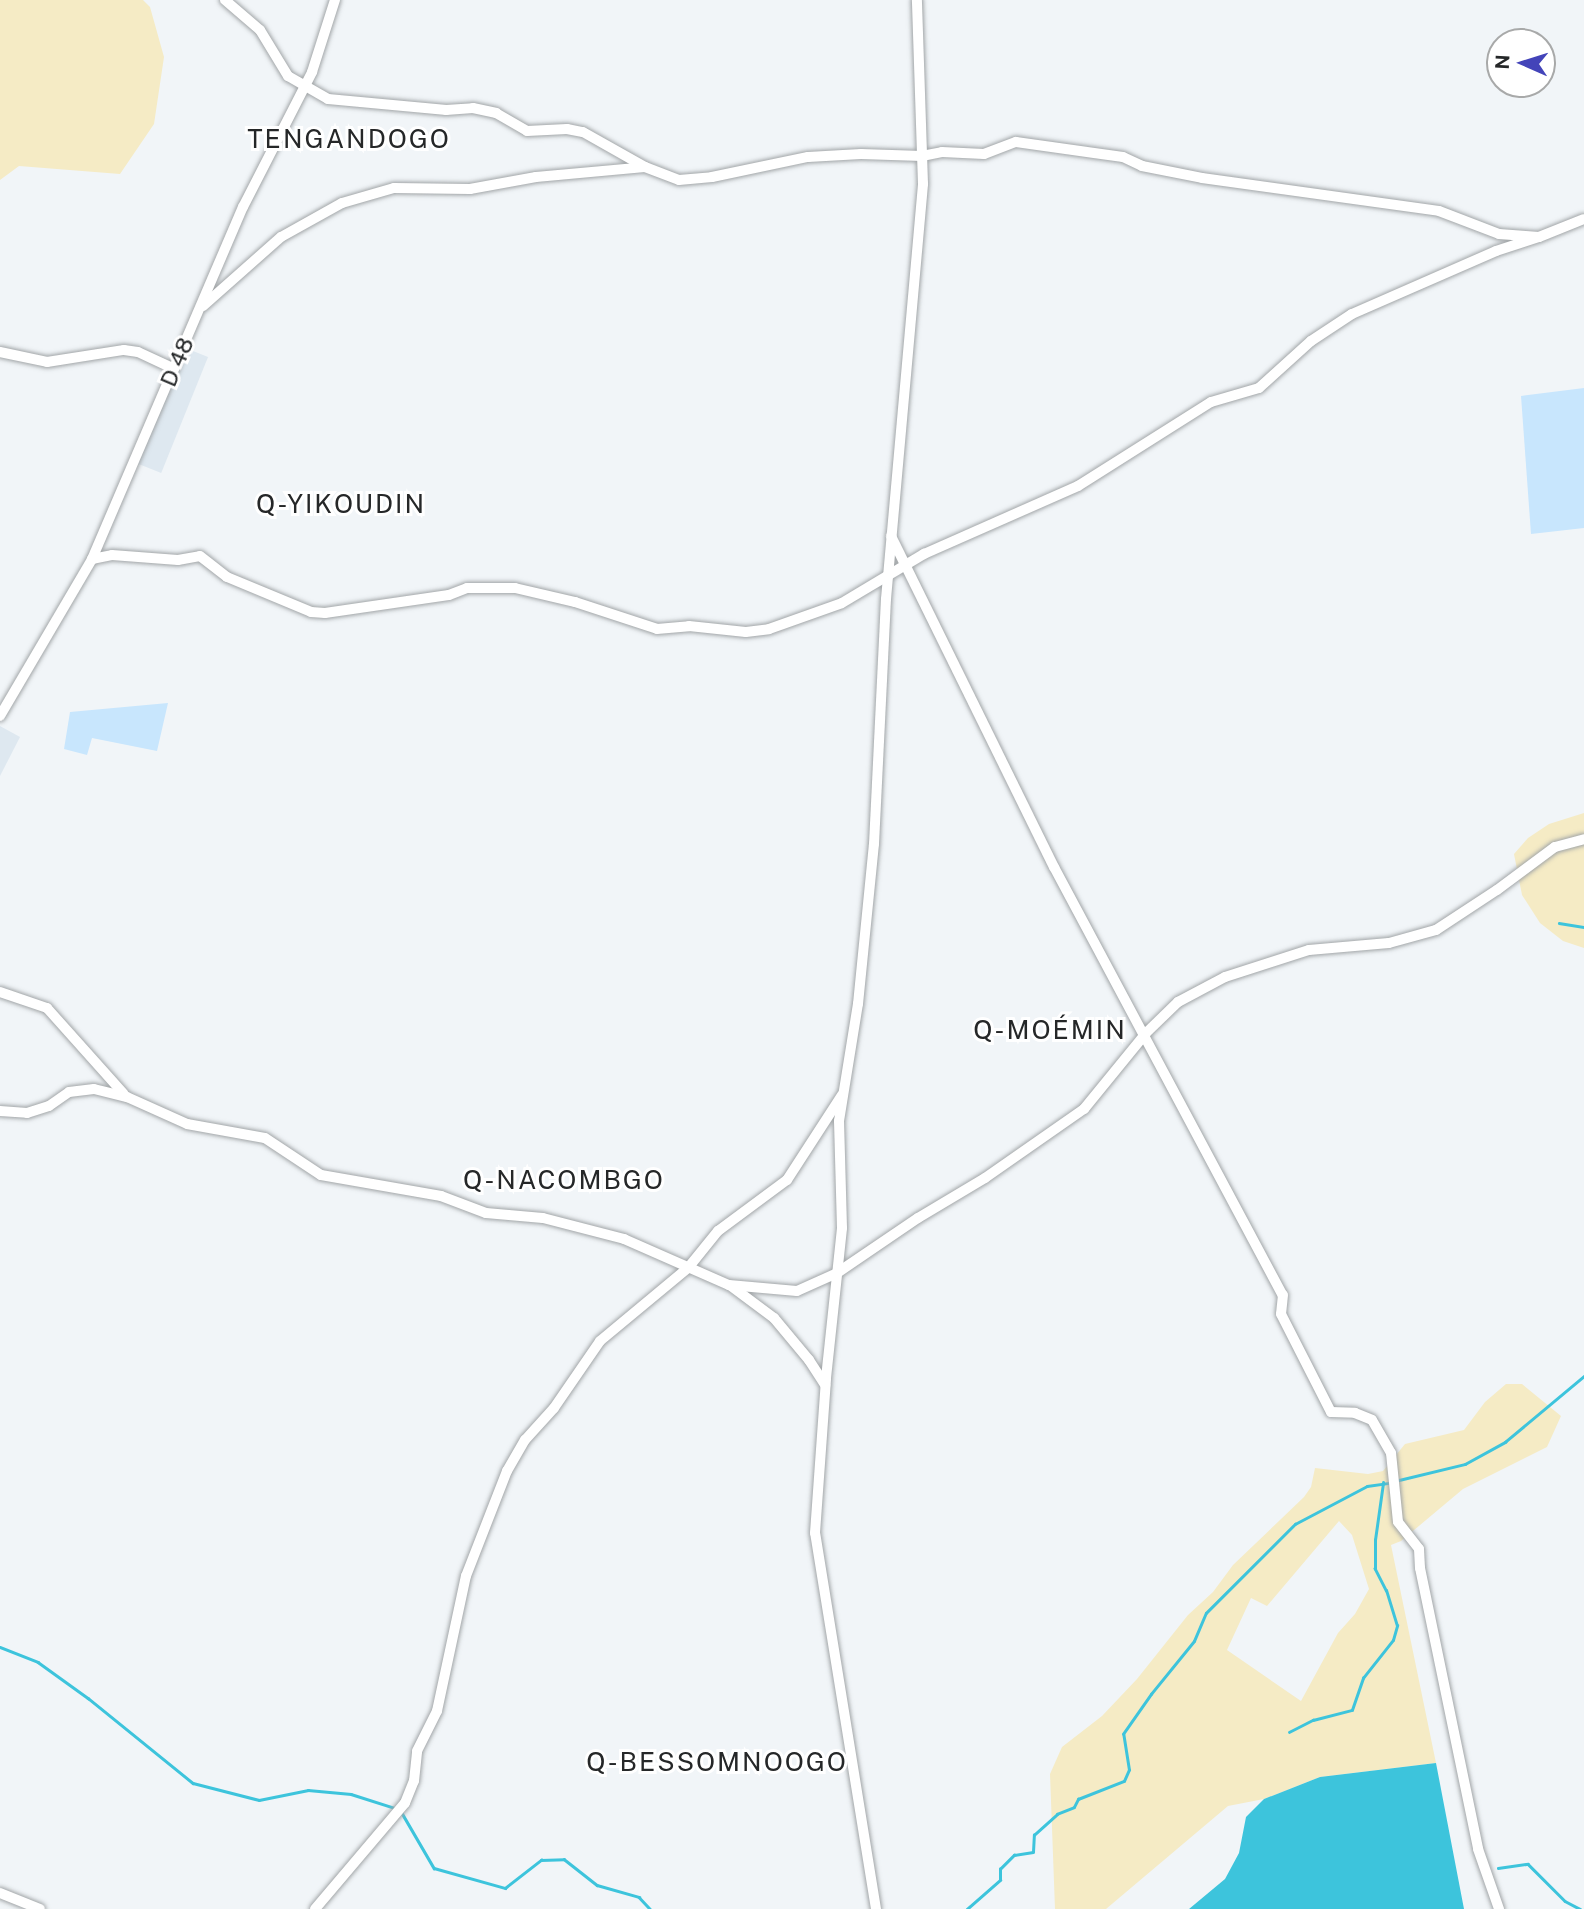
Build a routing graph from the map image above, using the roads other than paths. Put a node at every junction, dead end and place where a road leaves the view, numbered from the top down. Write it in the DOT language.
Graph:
graph roads {
  1 [pos="225,0"];
  2 [pos="335,0"];
  3 [pos="916,0"];
  4 [pos="305,87"];
  5 [pos="922,156"];
  6 [pos="645,167"];
  7 [pos="1584,219"];
  8 [pos="1539,237"];
  9 [pos="199,310"];
  10 [pos="0,352"];
  11 [pos="174,369"];
  12 [pos="891,535"];
  13 [pos="92,559"];
  14 [pos="905,565"];
  15 [pos="887,577"];
  16 [pos="0,716"];
  17 [pos="1584,839"];
  18 [pos="0,992"];
  19 [pos="1146,1033"];
  20 [pos="845,1090"];
  21 [pos="127,1097"];
  22 [pos="0,1111"];
  23 [pos="688,1268"];
  24 [pos="837,1273"];
  25 [pos="729,1284"];
  26 [pos="825,1386"];
  27 [pos="0,1893"];
  28 [pos="40,1909"];
  29 [pos="315,1909"];
  30 [pos="876,1909"];
  31 [pos="1499,1909"];
  1 -- 4 [label="street"];
  2 -- 4 [label="street, D 48"];
  3 -- 5 [label="street"];
  4 -- 6 [label="street"];
  4 -- 9 [label="street, D 48"];
  5 -- 6 [label="street"];
  5 -- 8 [label="street"];
  5 -- 12 [label="street"];
  6 -- 9 [label="street"];
  7 -- 8 [label="street"];
  8 -- 14 [label="street"];
  9 -- 11 [label="street, D 48"];
  10 -- 11 [label="street"];
  11 -- 13 [label="street, D 48"];
  12 -- 14 [label="street"];
  12 -- 15 [label="street"];
  13 -- 15 [label="street"];
  13 -- 16 [label="street, D 48"];
  14 -- 15 [label="street"];
  14 -- 19 [label="street"];
  15 -- 20 [label="street"];
  17 -- 19 [label="street"];
  18 -- 21 [label="street"];
  19 -- 24 [label="street"];
  19 -- 31 [label="street"];
  20 -- 23 [label="street"];
  20 -- 24 [label="street"];
  21 -- 22 [label="street"];
  21 -- 23 [label="street"];
  23 -- 25 [label="street"];
  23 -- 29 [label="street"];
  24 -- 25 [label="street"];
  24 -- 26 [label="street"];
  25 -- 26 [label="street"];
  26 -- 30 [label="street"];
  27 -- 28 [label="street"];
}
